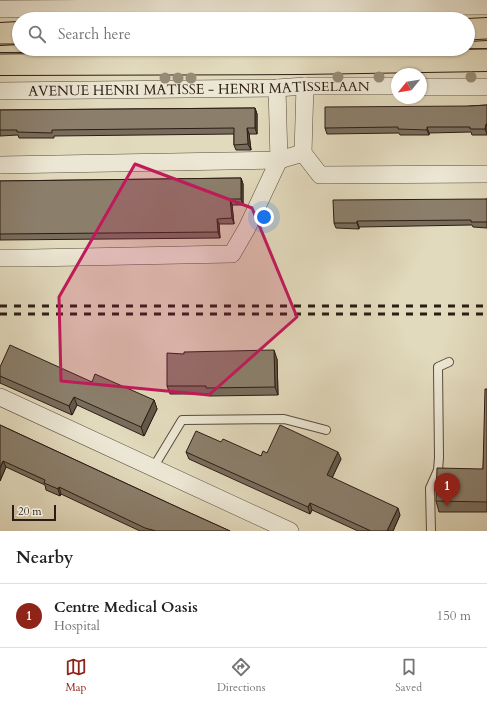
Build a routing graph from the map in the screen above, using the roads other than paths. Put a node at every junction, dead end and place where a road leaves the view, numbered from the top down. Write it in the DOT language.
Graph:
graph roads {
  1 [pos="487,6"];
  2 [pos="0,9"];
  3 [pos="487,29"];
  4 [pos="475,30"];
  5 [pos="12,33"];
  6 [pos="0,34"];
  7 [pos="487,60"];
  8 [pos="0,64"];
  9 [pos="304,86"];
  10 [pos="391,86"];
  11 [pos="427,86"];
  12 [pos="487,87"];
  13 [pos="277,88"];
  14 [pos="0,91"];
  15 [pos="303,153"];
  16 [pos="278,160"];
  17 [pos="0,165"];
  18 [pos="487,174"];
  19 [pos="0,258"];
  20 [pos="449,362"];
  21 [pos="0,397"];
  22 [pos="326,430"];
  23 [pos="153,468"];
  24 [pos="290,531"];
  25 [pos="431,531"];
  1 -- 2 [label="street"];
  3 -- 4 [label="main road"];
  5 -- 6 [label="main road"];
  7 -- 8 [label="main road"];
  9 -- 10 [label="street, AVENUE HENRI MATISSE - HENRI MATISSELAAN"];
  9 -- 13 [label="street, AVENUE HENRI MATISSE - HENRI MATISSELAAN"];
  9 -- 15 [label="street"];
  11 -- 12 [label="street"];
  13 -- 14 [label="street, AVENUE HENRI MATISSE - HENRI MATISSELAAN"];
  13 -- 16 [label="street"];
  15 -- 16 [label="street"];
  15 -- 18 [label="street"];
  16 -- 17 [label="street"];
  16 -- 19 [label="street"];
  20 -- 25 [label="lane"];
  21 -- 23 [label="street"];
  22 -- 23 [label="lane"];
  23 -- 24 [label="street"];
}
